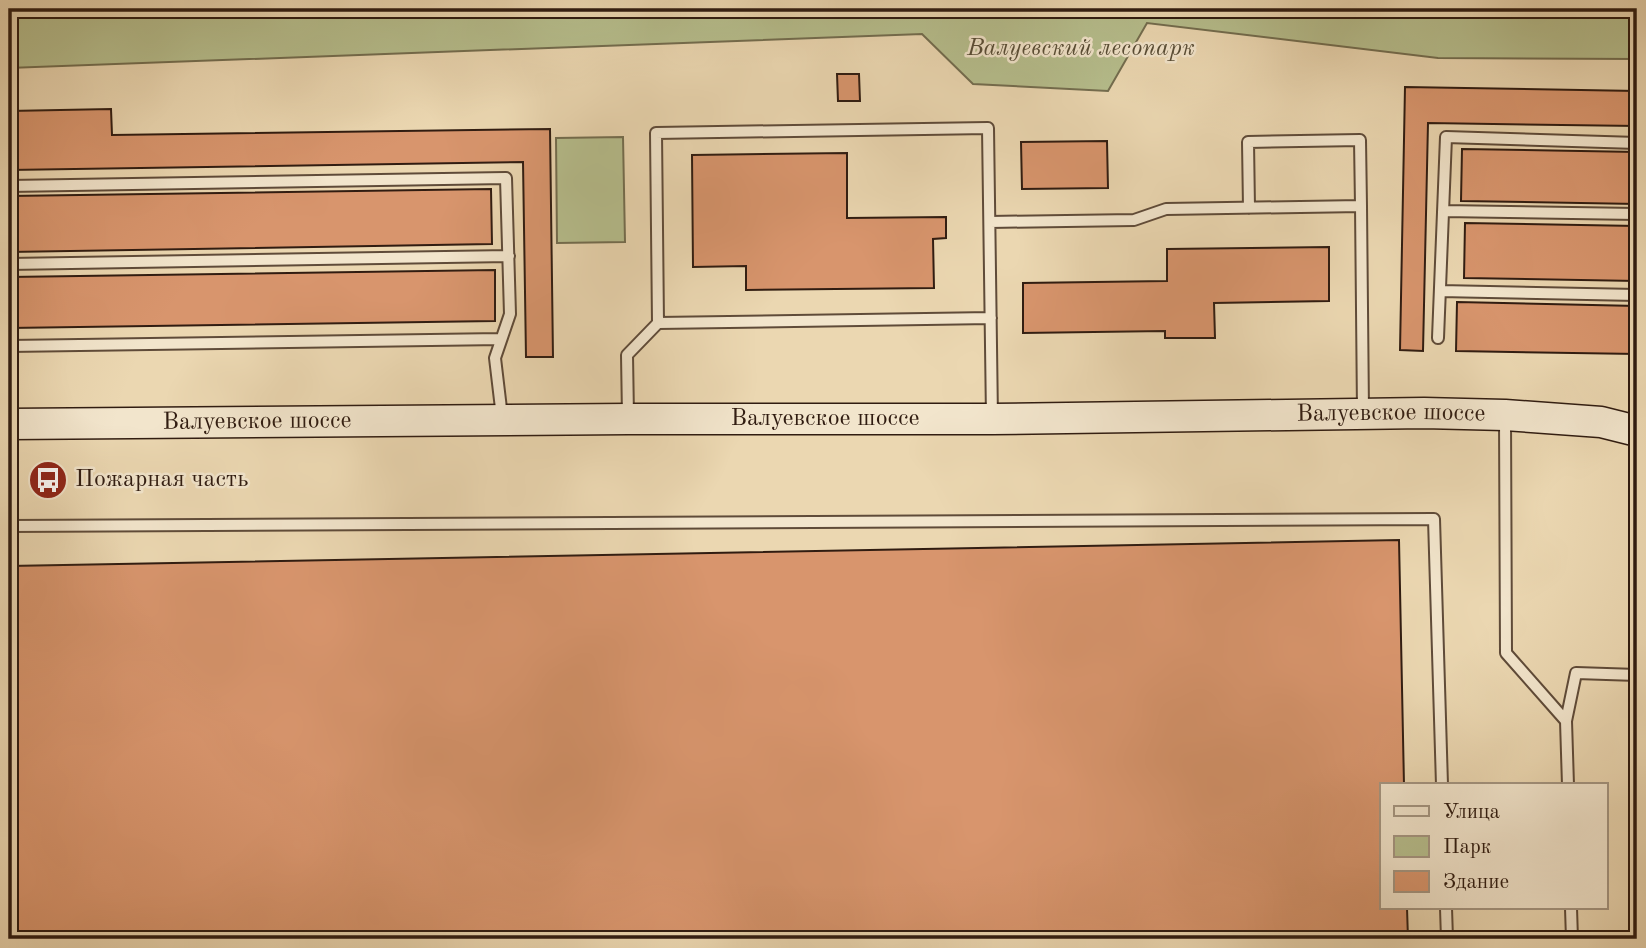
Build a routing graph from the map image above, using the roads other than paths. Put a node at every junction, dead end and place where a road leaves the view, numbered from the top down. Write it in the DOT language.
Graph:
graph roads {
  1 [pos="1637,143"];
  2 [pos="9,186"];
  3 [pos="1361,206"];
  4 [pos="1249,208"];
  5 [pos="1443,211"];
  6 [pos="1637,214"];
  7 [pos="990,222"];
  8 [pos="509,256"];
  9 [pos="9,264"];
  10 [pos="1440,291"];
  11 [pos="1637,295"];
  12 [pos="991,318"];
  13 [pos="658,323"];
  14 [pos="1438,338"];
  15 [pos="501,339"];
  16 [pos="9,346"];
  17 [pos="1363,414"];
  18 [pos="1505,415"];
  19 [pos="628,419"];
  20 [pos="992,419"];
  21 [pos="503,421"];
  22 [pos="9,424"];
  23 [pos="1637,431"];
  24 [pos="9,527"];
  25 [pos="1637,675"];
  26 [pos="1566,721"];
  27 [pos="1442,783"];
  28 [pos="1567,783"];
  29 [pos="1446,909"];
  30 [pos="1571,909"];
  31 [pos="1447,939"];
  32 [pos="1572,939"];
  1 -- 5 [label="lane"];
  2 -- 8 [label="lane"];
  3 -- 4 [label="lane"];
  3 -- 4 [label="lane"];
  3 -- 17 [label="lane"];
  4 -- 7 [label="lane"];
  5 -- 6 [label="lane"];
  5 -- 10 [label="lane"];
  7 -- 12 [label="lane"];
  7 -- 13 [label="lane"];
  8 -- 9 [label="lane"];
  8 -- 15 [label="lane"];
  10 -- 11 [label="lane"];
  10 -- 14 [label="lane"];
  12 -- 13 [label="lane"];
  12 -- 20 [label="lane"];
  13 -- 19 [label="lane"];
  15 -- 16 [label="lane"];
  15 -- 21 [label="lane"];
  17 -- 18 [label="main road, Валуевское шоссе"];
  17 -- 20 [label="main road, Валуевское шоссе"];
  18 -- 23 [label="main road, Валуевское шоссе"];
  18 -- 26 [label="lane"];
  19 -- 20 [label="main road, Валуевское шоссе"];
  19 -- 21 [label="main road, Валуевское шоссе"];
  21 -- 22 [label="main road, Валуевское шоссе"];
  24 -- 27 [label="lane"];
  25 -- 26 [label="lane"];
  26 -- 28 [label="lane"];
  29 -- 31 [label="lane"];
  30 -- 32 [label="lane"];
}
